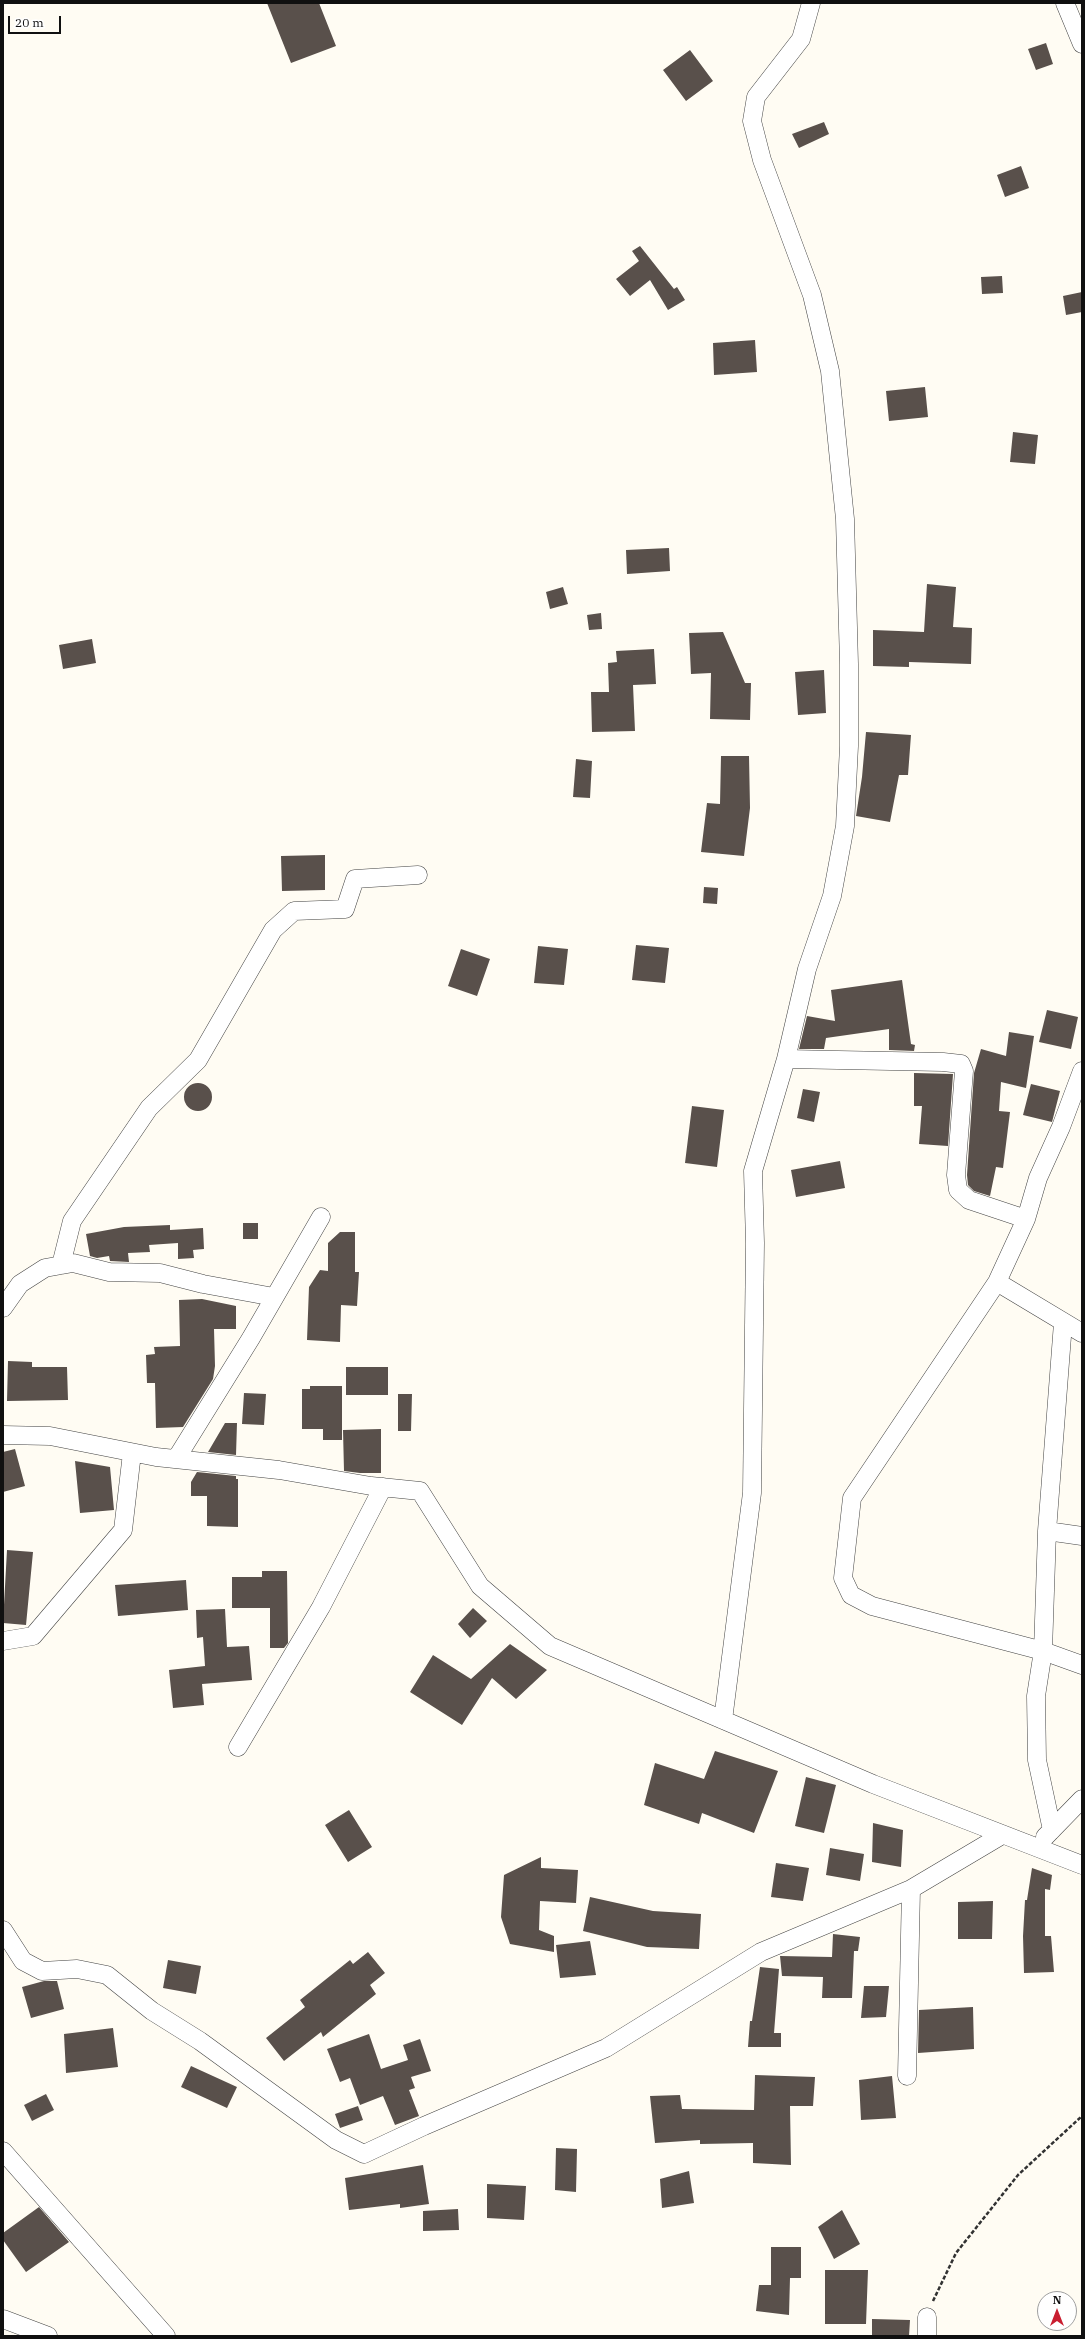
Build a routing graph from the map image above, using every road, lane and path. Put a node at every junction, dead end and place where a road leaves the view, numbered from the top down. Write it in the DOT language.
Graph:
graph roads {
  1 [pos="811,3"];
  2 [pos="1065,3"];
  3 [pos="1082,44"];
  4 [pos="418,875"];
  5 [pos="786,1059"];
  6 [pos="1082,1071"];
  7 [pos="320,1216"];
  8 [pos="1026,1219"];
  9 [pos="61,1265"];
  10 [pos="997,1282"];
  11 [pos="274,1297"];
  12 [pos="3,1308"];
  13 [pos="1063,1323"];
  14 [pos="1082,1333"];
  15 [pos="3,1435"];
  16 [pos="132,1453"];
  17 [pos="176,1459"];
  18 [pos="383,1487"];
  19 [pos="1046,1531"];
  20 [pos="1082,1536"];
  21 [pos="3,1641"];
  22 [pos="1043,1651"];
  23 [pos="1082,1665"];
  24 [pos="724,1720"];
  25 [pos="238,1747"];
  26 [pos="1082,1799"];
  27 [pos="1052,1830"];
  28 [pos="1002,1834"];
  29 [pos="1036,1848"];
  30 [pos="1082,1865"];
  31 [pos="911,1889"];
  32 [pos="3,1930"];
  33 [pos="906,2076"];
  34 [pos="1082,2116"];
  35 [pos="3,2151"];
  36 [pos="927,2317"];
  37 [pos="3,2319"];
  38 [pos="48,2336"];
  39 [pos="166,2336"];
  40 [pos="927,2336"];
  1 -- 5 [label="street"];
  2 -- 3 [label="street"];
  4 -- 9 [label="street"];
  5 -- 8 [label="street"];
  5 -- 24 [label="street"];
  6 -- 8 [label="street"];
  7 -- 11 [label="street"];
  8 -- 10 [label="street"];
  9 -- 11 [label="street"];
  9 -- 12 [label="street"];
  10 -- 13 [label="street"];
  10 -- 22 [label="street"];
  11 -- 17 [label="street"];
  13 -- 14 [label="street"];
  13 -- 19 [label="street"];
  15 -- 16 [label="street"];
  16 -- 17 [label="street"];
  16 -- 21 [label="street"];
  17 -- 18 [label="street"];
  18 -- 24 [label="street"];
  18 -- 25 [label="street"];
  19 -- 20 [label="street"];
  19 -- 22 [label="street"];
  22 -- 23 [label="street"];
  22 -- 27 [label="street"];
  24 -- 28 [label="street"];
  26 -- 27 [label="street"];
  27 -- 29 [label="street"];
  28 -- 29 [label="street"];
  28 -- 31 [label="street"];
  29 -- 30 [label="street"];
  31 -- 32 [label="street"];
  31 -- 33 [label="street"];
  34 -- 36 [label="path"];
  35 -- 39 [label="street"];
  36 -- 40 [label="street"];
  37 -- 38 [label="street"];
}
